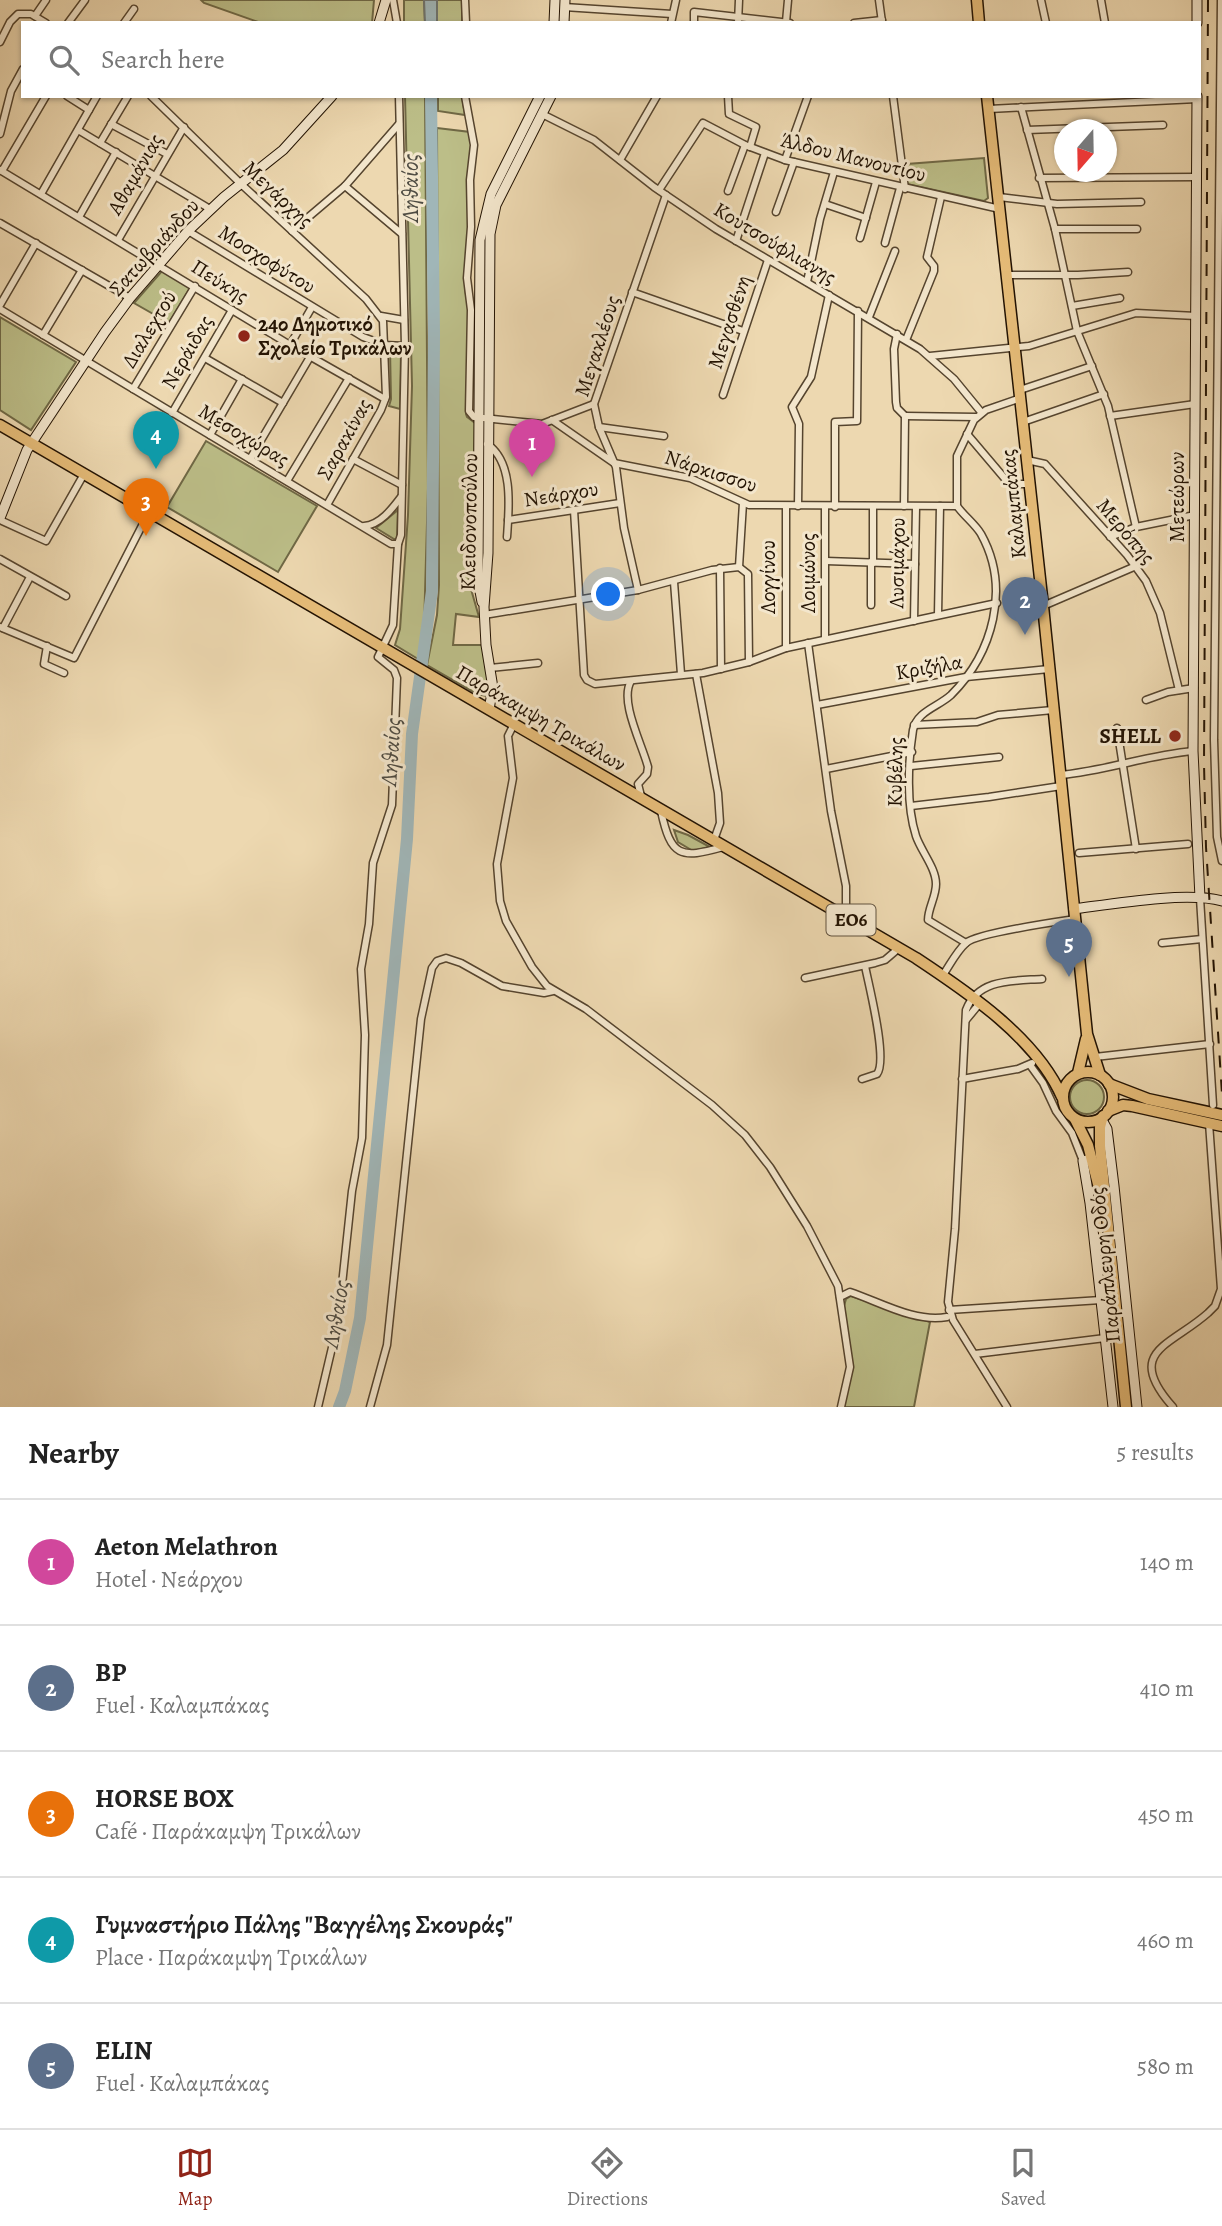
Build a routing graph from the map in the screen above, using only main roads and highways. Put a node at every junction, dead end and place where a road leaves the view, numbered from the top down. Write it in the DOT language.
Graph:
graph roads {
  1 [pos="977,0"];
  2 [pos="979,21"];
  3 [pos="987,98"];
  4 [pos="0,425"];
  5 [pos="1087,1034"];
  6 [pos="1038,1063"];
  7 [pos="1076,1075"];
  8 [pos="1100,1075"];
  9 [pos="1109,1084"];
  10 [pos="1062,1097"];
  11 [pos="1222,1115"];
  12 [pos="1104,1116"];
  13 [pos="1075,1119"];
  14 [pos="1222,1125"];
  15 [pos="1106,1214"];
  16 [pos="1126,1407"];
  1 -- 2 [label="main road"];
  3 -- 5 [label="main road, Καλαμπάκας"];
  4 -- 6 [label="main road, Παράκαμψη Τρικάλων / ΕΟ6"];
  5 -- 7 [label="main road, Καλαμπάκας"];
  5 -- 8 [label="main road, Καλαμπάκας"];
  6 -- 7 [label="main road, Παράκαμψη Τρικάλων / ΕΟ6"];
  6 -- 10 [label="main road, Παράκαμψη Τρικάλων / ΕΟ6"];
  7 -- 8 [label="main road, ΕΟ6"];
  7 -- 10 [label="main road"];
  8 -- 9 [label="main road"];
  9 -- 11 [label="main road"];
  9 -- 12 [label="main road, ΕΟ6"];
  10 -- 13 [label="main road, ΕΟ6"];
  12 -- 13 [label="main road"];
  12 -- 14 [label="main road"];
  12 -- 15 [label="main road, ΕΟ6"];
  13 -- 15 [label="main road, ΕΟ6"];
  15 -- 16 [label="main road, ΕΟ6"];
}
